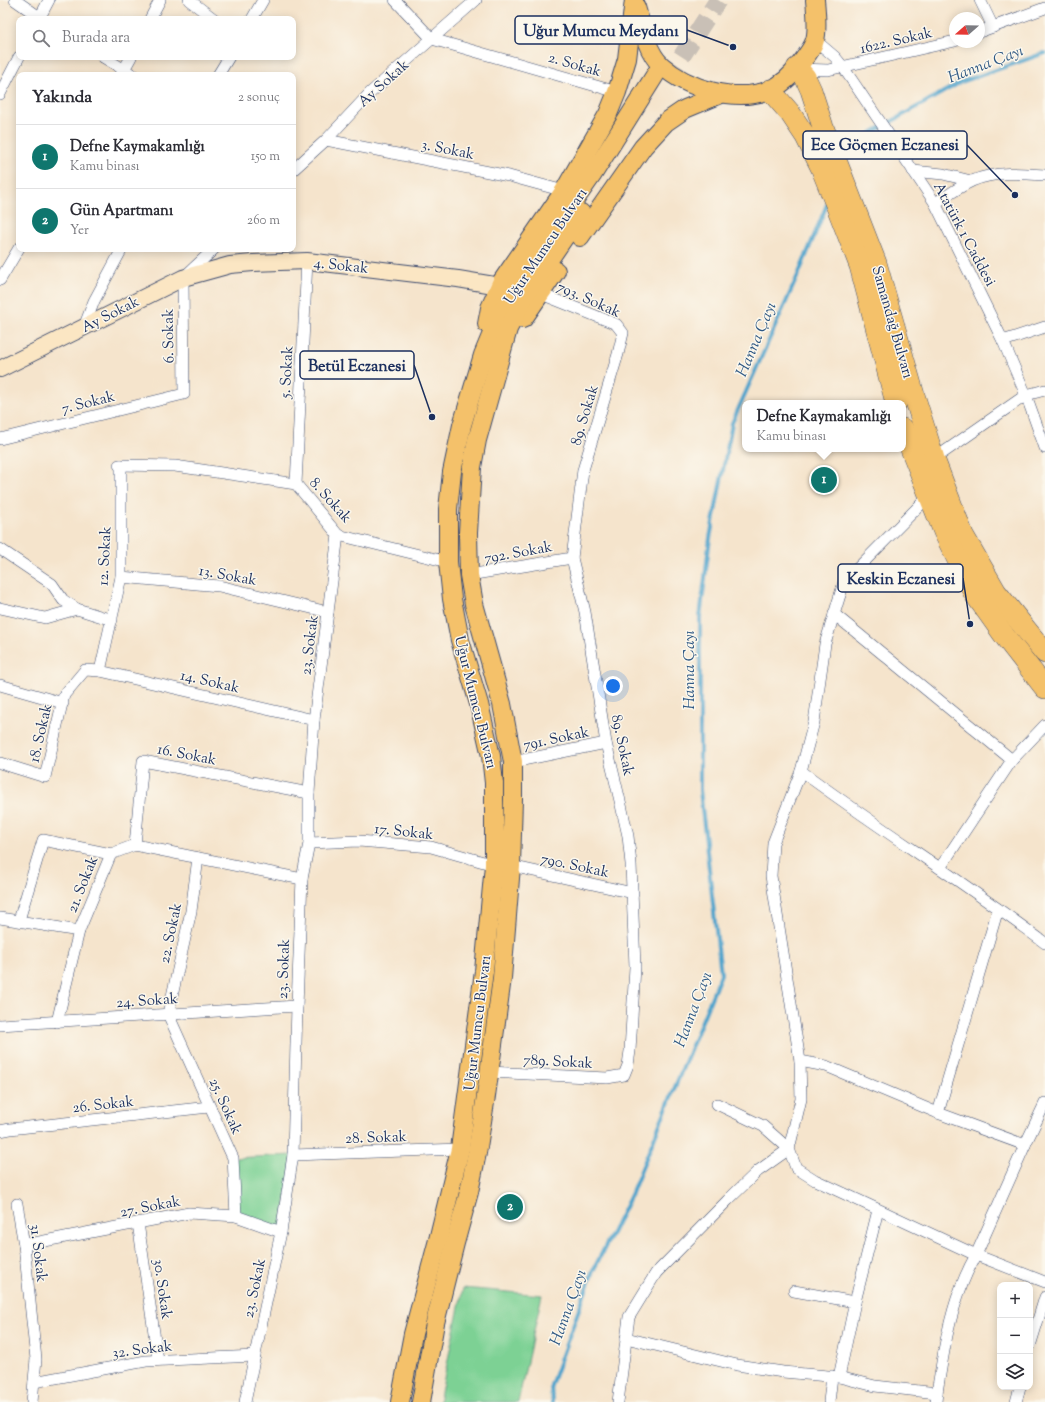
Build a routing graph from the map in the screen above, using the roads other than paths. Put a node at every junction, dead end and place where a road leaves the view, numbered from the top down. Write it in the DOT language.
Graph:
graph roads {
  1 [pos="15,0"];
  2 [pos="49,0"];
  3 [pos="160,0"];
  4 [pos="189,0"];
  5 [pos="263,0"];
  6 [pos="395,0"];
  7 [pos="476,0"];
  8 [pos="634,0"];
  9 [pos="815,0"];
  10 [pos="980,0"];
  11 [pos="1045,8"];
  12 [pos="37,16"];
  13 [pos="41,16"];
  14 [pos="152,16"];
  15 [pos="210,16"];
  16 [pos="254,16"];
  17 [pos="993,26"];
  18 [pos="985,29"];
  19 [pos="432,40"];
  20 [pos="815,40"];
  21 [pos="949,42"];
  22 [pos="17,60"];
  23 [pos="107,60"];
  24 [pos="130,60"];
  25 [pos="227,60"];
  26 [pos="843,67"];
  27 [pos="797,68"];
  28 [pos="125,72"];
  29 [pos="126,72"];
  30 [pos="220,72"];
  31 [pos="770,90"];
  32 [pos="617,92"];
  33 [pos="0,94"];
  34 [pos="721,94"];
  35 [pos="815,132"];
  36 [pos="326,140"];
  37 [pos="296,167"];
  38 [pos="913,171"];
  39 [pos="1045,175"];
  40 [pos="971,181"];
  41 [pos="564,191"];
  42 [pos="935,203"];
  43 [pos="17,252"];
  44 [pos="120,252"];
  45 [pos="211,252"];
  46 [pos="307,261"];
  47 [pos="868,265"];
  48 [pos="183,278"];
  49 [pos="0,280"];
  50 [pos="500,286"];
  51 [pos="541,294"];
  52 [pos="84,327"];
  53 [pos="1045,327"];
  54 [pos="623,333"];
  55 [pos="1004,340"];
  56 [pos="502,349"];
  57 [pos="483,355"];
  58 [pos="0,369"];
  59 [pos="1045,390"];
  60 [pos="184,394"];
  61 [pos="1026,395"];
  62 [pos="895,400"];
  63 [pos="906,437"];
  64 [pos="0,439"];
  65 [pos="1045,448"];
  66 [pos="934,459"];
  67 [pos="120,465"];
  68 [pos="296,484"];
  69 [pos="929,496"];
  70 [pos="338,535"];
  71 [pos="0,549"];
  72 [pos="572,558"];
  73 [pos="448,562"];
  74 [pos="469,575"];
  75 [pos="121,577"];
  76 [pos="0,608"];
  77 [pos="78,609"];
  78 [pos="328,612"];
  79 [pos="834,614"];
  80 [pos="112,620"];
  81 [pos="1045,653"];
  82 [pos="100,671"];
  83 [pos="0,684"];
  84 [pos="1045,688"];
  85 [pos="63,703"];
  86 [pos="314,720"];
  87 [pos="1045,725"];
  88 [pos="606,743"];
  89 [pos="1012,760"];
  90 [pos="513,762"];
  91 [pos="0,763"];
  92 [pos="801,771"];
  93 [pos="309,793"];
  94 [pos="309,843"];
  95 [pos="135,845"];
  96 [pos="111,854"];
  97 [pos="198,858"];
  98 [pos="502,865"];
  99 [pos="940,868"];
  100 [pos="302,879"];
  101 [pos="633,893"];
  102 [pos="998,909"];
  103 [pos="0,918"];
  104 [pos="19,920"];
  105 [pos="79,931"];
  106 [pos="1045,942"];
  107 [pos="297,1006"];
  108 [pos="168,1014"];
  109 [pos="57,1022"];
  110 [pos="0,1025"];
  111 [pos="800,1061"];
  112 [pos="489,1072"];
  113 [pos="624,1075"];
  114 [pos="1045,1103"];
  115 [pos="718,1104"];
  116 [pos="209,1107"];
  117 [pos="938,1113"];
  118 [pos="0,1131"];
  119 [pos="1025,1145"];
  120 [pos="460,1149"];
  121 [pos="789,1149"];
  122 [pos="293,1156"];
  123 [pos="17,1204"];
  124 [pos="878,1210"];
  125 [pos="236,1216"];
  126 [pos="138,1223"];
  127 [pos="281,1232"];
  128 [pos="24,1245"];
  129 [pos="976,1254"];
  130 [pos="1045,1282"];
  131 [pos="794,1291"];
  132 [pos="1045,1297"];
  133 [pos="855,1302"];
  134 [pos="1033,1336"];
  135 [pos="626,1338"];
  136 [pos="255,1356"];
  137 [pos="158,1360"];
  138 [pos="836,1376"];
  139 [pos="34,1382"];
  140 [pos="1019,1390"];
  141 [pos="937,1398"];
  142 [pos="32,1402"];
  143 [pos="245,1402"];
  144 [pos="400,1402"];
  145 [pos="421,1402"];
  146 [pos="618,1402"];
  147 [pos="828,1402"];
  148 [pos="1016,1402"];
  1 -- 12 [label="street"];
  2 -- 13 [label="street"];
  3 -- 14 [label="street"];
  4 -- 15 [label="street"];
  5 -- 16 [label="street"];
  6 -- 19 [label="street"];
  7 -- 19 [label="street, Ay Sokak"];
  8 -- 32 [label="main road"];
  8 -- 34 [label="main road"];
  9 -- 20 [label="main road"];
  10 -- 17 [label="street"];
  11 -- 17 [label="street"];
  17 -- 18 [label="street"];
  19 -- 32 [label="street, 2. Sokak"];
  19 -- 36 [label="street, Ay Sokak"];
  20 -- 26 [label="street, Atatürk 1 Caddesi"];
  20 -- 27 [label="main road"];
  21 -- 26 [label="street, 1622. Sokak"];
  22 -- 33 [label="street"];
  23 -- 28 [label="street"];
  24 -- 29 [label="street"];
  25 -- 30 [label="street"];
  26 -- 27 [label="street"];
  26 -- 38 [label="street, Atatürk 1 Caddesi"];
  27 -- 31 [label="main road"];
  27 -- 35 [label="highway, Samandağ Bulvarı"];
  31 -- 34 [label="main road"];
  31 -- 35 [label="highway, Samandağ Bulvarı"];
  32 -- 41 [label="main road"];
  34 -- 51 [label="main road"];
  35 -- 47 [label="highway, Samandağ Bulvarı"];
  36 -- 37 [label="street, Ay Sokak"];
  36 -- 41 [label="street, 3. Sokak"];
  38 -- 40 [label="street"];
  38 -- 42 [label="street, Atatürk 1 Caddesi"];
  39 -- 40 [label="street"];
  40 -- 42 [label="street"];
  41 -- 50 [label="main road"];
  42 -- 55 [label="street, Atatürk 1 Caddesi"];
  43 -- 49 [label="street"];
  44 -- 52 [label="street"];
  45 -- 48 [label="street, Ay Sokak"];
  46 -- 48 [label="main road, 4. Sokak"];
  46 -- 50 [label="main road, 4. Sokak"];
  46 -- 68 [label="street, 5. Sokak"];
  47 -- 62 [label="highway, Samandağ Bulvarı"];
  47 -- 66 [label="highway, Samandağ Bulvarı"];
  48 -- 52 [label="main road, Ay Sokak"];
  48 -- 60 [label="street, 6. Sokak"];
  50 -- 57 [label="main road"];
  51 -- 54 [label="street, 793. Sokak"];
  51 -- 56 [label="main road"];
  52 -- 58 [label="main road, Ay Sokak"];
  53 -- 55 [label="street"];
  54 -- 72 [label="street, 89. Sokak"];
  55 -- 61 [label="street, Atatürk 1 Caddesi"];
  56 -- 57 [label="main road, Uğur Mumcu Bulvarı"];
  56 -- 74 [label="main road, Uğur Mumcu Bulvarı"];
  57 -- 73 [label="main road, Uğur Mumcu Bulvarı"];
  59 -- 61 [label="street"];
  60 -- 64 [label="street, 7. Sokak"];
  61 -- 65 [label="street, Atatürk 1 Caddesi"];
  61 -- 66 [label="street"];
  63 -- 69 [label="highway"];
  66 -- 81 [label="highway, Samandağ Bulvarı"];
  67 -- 68 [label="street, 8. Sokak"];
  67 -- 75 [label="street, 12. Sokak"];
  68 -- 70 [label="street, 8. Sokak"];
  69 -- 79 [label="street"];
  69 -- 84 [label="highway"];
  70 -- 73 [label="street, 8. Sokak"];
  70 -- 78 [label="street, 23. Sokak"];
  71 -- 77 [label="street"];
  72 -- 74 [label="street, 792. Sokak"];
  72 -- 88 [label="street, 89. Sokak"];
  73 -- 98 [label="main road, Uğur Mumcu Bulvarı"];
  74 -- 90 [label="main road, Uğur Mumcu Bulvarı"];
  75 -- 78 [label="street, 13. Sokak"];
  75 -- 80 [label="street, 12. Sokak"];
  76 -- 77 [label="street"];
  77 -- 80 [label="street"];
  78 -- 86 [label="street, 23. Sokak"];
  79 -- 89 [label="street"];
  79 -- 92 [label="street"];
  80 -- 82 [label="street, 12. Sokak"];
  82 -- 85 [label="street, 18. Sokak"];
  82 -- 86 [label="street, 14. Sokak"];
  83 -- 85 [label="street"];
  85 -- 91 [label="street, 18. Sokak"];
  86 -- 93 [label="street, 23. Sokak"];
  87 -- 89 [label="street"];
  88 -- 90 [label="street, 791. Sokak"];
  88 -- 101 [label="street, 89. Sokak"];
  89 -- 99 [label="street"];
  90 -- 98 [label="main road, Uğur Mumcu Bulvarı"];
  92 -- 99 [label="street"];
  92 -- 111 [label="street"];
  93 -- 94 [label="street, 23. Sokak"];
  93 -- 95 [label="street, 16. Sokak"];
  94 -- 98 [label="street, 17. Sokak"];
  94 -- 100 [label="street, 23. Sokak"];
  95 -- 96 [label="street, 21. Sokak"];
  95 -- 97 [label="street"];
  96 -- 104 [label="street"];
  96 -- 105 [label="street, 21. Sokak"];
  97 -- 100 [label="street"];
  97 -- 108 [label="street, 22. Sokak"];
  98 -- 101 [label="street, 790. Sokak"];
  98 -- 112 [label="main road, Uğur Mumcu Bulvarı"];
  98 -- 120 [label="main road, Uğur Mumcu Bulvarı"];
  99 -- 102 [label="street"];
  100 -- 107 [label="street, 23. Sokak"];
  101 -- 113 [label="street, 89. Sokak"];
  102 -- 106 [label="street"];
  102 -- 117 [label="street"];
  103 -- 104 [label="street"];
  104 -- 105 [label="street"];
  105 -- 109 [label="street, 21. Sokak"];
  107 -- 108 [label="street, 24. Sokak"];
  107 -- 122 [label="street, 23. Sokak"];
  108 -- 109 [label="street, 24. Sokak"];
  108 -- 116 [label="street, 25. Sokak"];
  109 -- 110 [label="street, 24. Sokak"];
  111 -- 117 [label="street"];
  111 -- 121 [label="street"];
  112 -- 113 [label="street, 789. Sokak"];
  112 -- 145 [label="main road, Uğur Mumcu Bulvarı"];
  114 -- 119 [label="street"];
  115 -- 121 [label="street"];
  116 -- 118 [label="street, 26. Sokak"];
  116 -- 125 [label="street, 25. Sokak"];
  117 -- 119 [label="street"];
  119 -- 129 [label="street"];
  120 -- 122 [label="street, 28. Sokak"];
  120 -- 144 [label="main road, Uğur Mumcu Bulvarı"];
  121 -- 124 [label="street"];
  121 -- 135 [label="street"];
  122 -- 127 [label="street, 23. Sokak"];
  123 -- 128 [label="street, 31. Sokak"];
  124 -- 129 [label="street"];
  124 -- 133 [label="street"];
  125 -- 126 [label="street, 27. Sokak"];
  125 -- 127 [label="street, 27. Sokak"];
  126 -- 128 [label="street, 27. Sokak"];
  126 -- 137 [label="street, 30. Sokak"];
  127 -- 136 [label="street, 23. Sokak"];
  128 -- 139 [label="street, 31. Sokak"];
  129 -- 130 [label="street"];
  129 -- 141 [label="street"];
  131 -- 133 [label="street"];
  132 -- 134 [label="street"];
  133 -- 138 [label="street"];
  135 -- 138 [label="street"];
  135 -- 146 [label="street"];
  136 -- 137 [label="street, 32. Sokak"];
  136 -- 143 [label="street, 23. Sokak"];
  137 -- 139 [label="street, 32. Sokak"];
  138 -- 141 [label="street"];
  138 -- 147 [label="street"];
  139 -- 142 [label="street, 31. Sokak"];
  140 -- 148 [label="street"];
}
